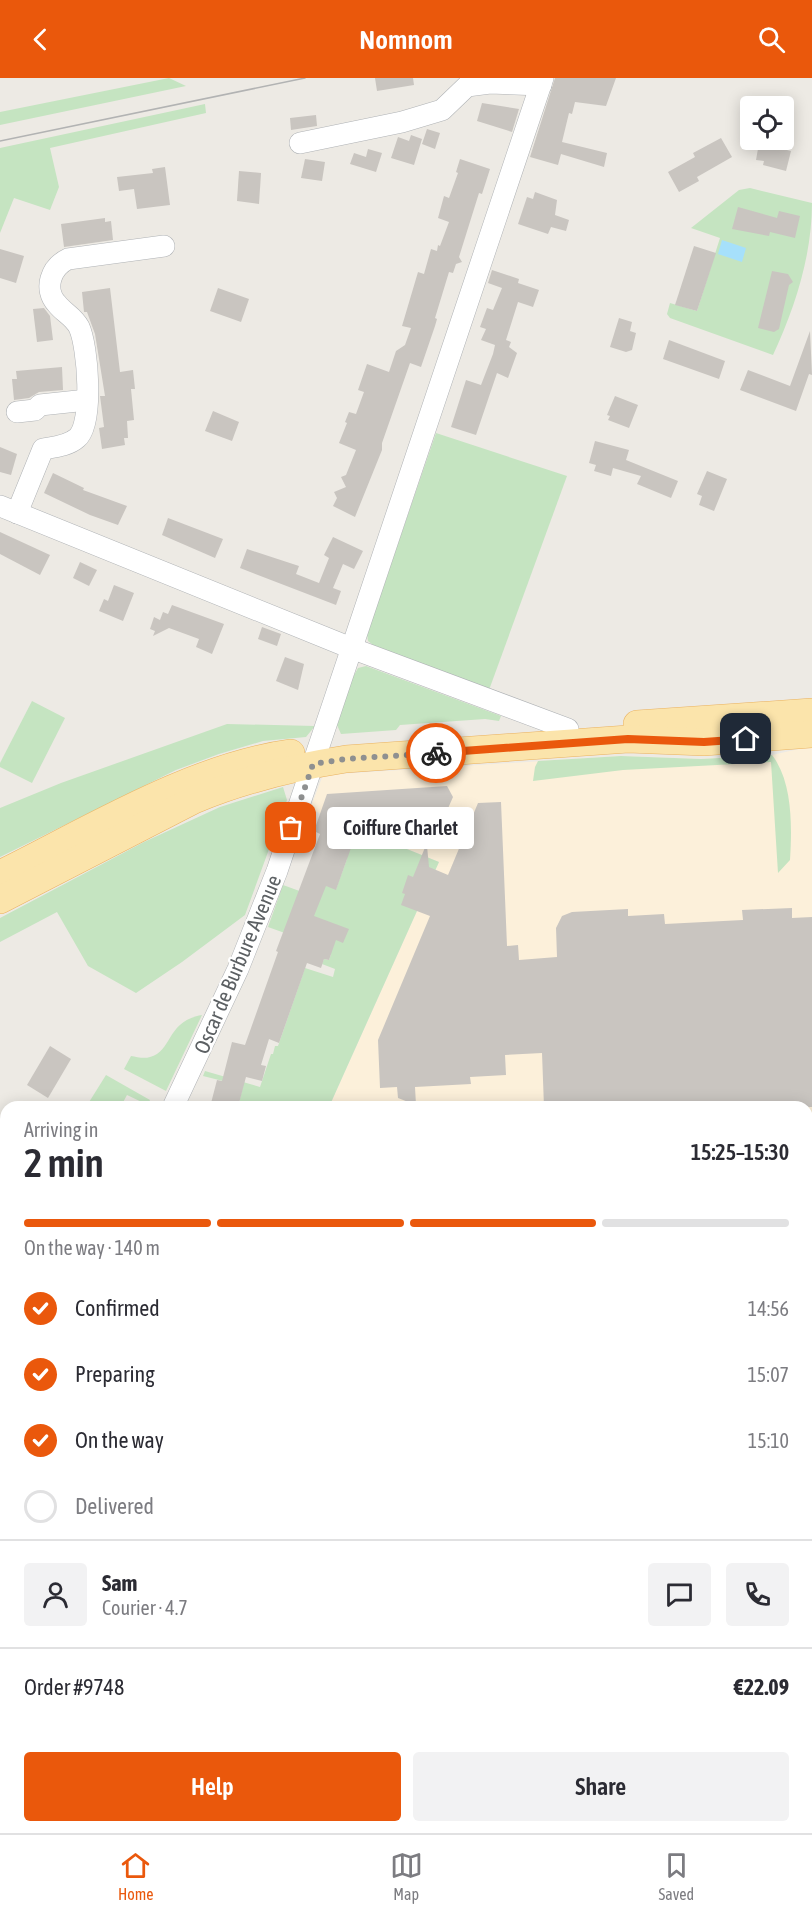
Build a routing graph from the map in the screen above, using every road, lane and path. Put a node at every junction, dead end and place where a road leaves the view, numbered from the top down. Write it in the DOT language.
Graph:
graph roads {
  1 [pos="542,81"];
  2 [pos="300,143"];
  3 [pos="164,246"];
  4 [pos="87,400"];
  5 [pos="17,412"];
  6 [pos="9,510"];
  7 [pos="351,648"];
  8 [pos="812,712"];
  9 [pos="568,729"];
  10 [pos="812,734"];
  11 [pos="315,756"];
  12 [pos="0,874"];
  13 [pos="0,900"];
  14 [pos="176,1101"];
  1 -- 2 [label="street"];
  1 -- 7 [label="street, Oscar de Burbure Avenue"];
  3 -- 4 [label="street"];
  4 -- 5 [label="street"];
  4 -- 6 [label="street"];
  6 -- 7 [label="street"];
  7 -- 9 [label="street"];
  7 -- 11 [label="street, Oscar de Burbure Avenue"];
  8 -- 9 [label="main road"];
  9 -- 11 [label="main road"];
  10 -- 11 [label="main road"];
  11 -- 12 [label="main road"];
  11 -- 13 [label="main road"];
  11 -- 14 [label="street, Oscar de Burbure Avenue"];
}
